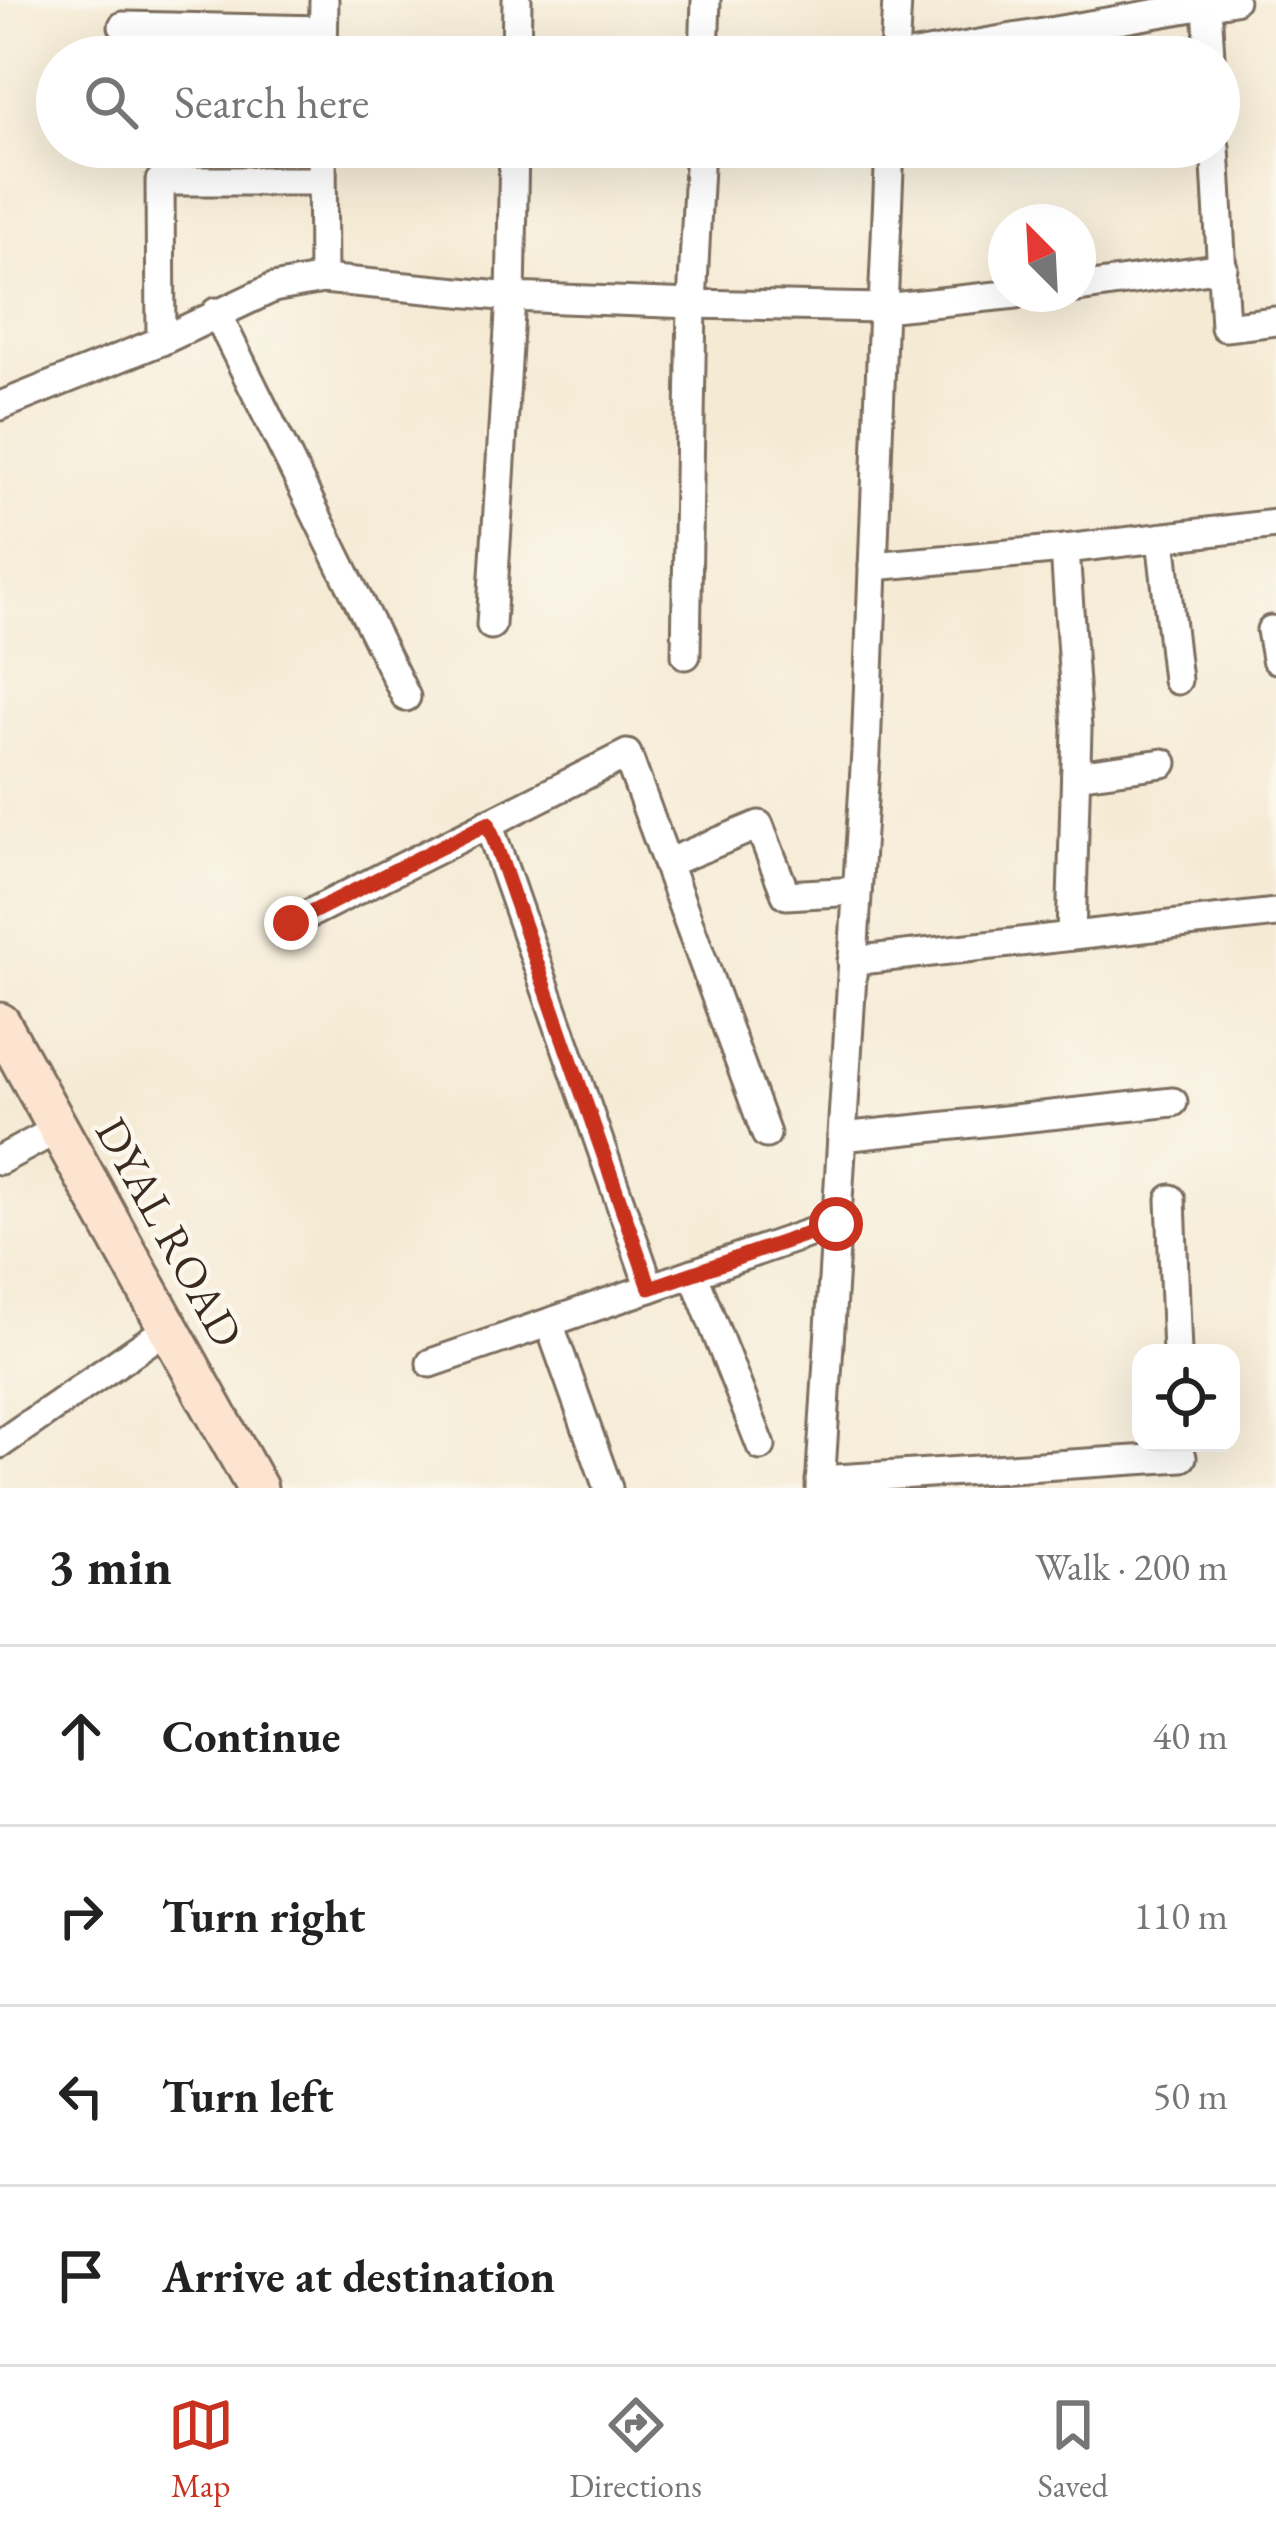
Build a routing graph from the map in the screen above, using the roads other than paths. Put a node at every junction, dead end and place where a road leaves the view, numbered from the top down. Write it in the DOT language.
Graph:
graph roads {
  1 [pos="324,0"];
  2 [pos="517,0"];
  3 [pos="706,0"];
  4 [pos="897,0"];
  5 [pos="1220,3"];
  6 [pos="123,26"];
  7 [pos="241,36"];
  8 [pos="323,36"];
  9 [pos="516,36"];
  10 [pos="705,36"];
  11 [pos="895,36"];
  12 [pos="1027,36"];
  13 [pos="1214,36"];
  14 [pos="322,168"];
  15 [pos="514,168"];
  16 [pos="699,168"];
  17 [pos="889,168"];
  18 [pos="1216,168"];
  19 [pos="322,181"];
  20 [pos="1222,267"];
  21 [pos="323,279"];
  22 [pos="1096,284"];
  23 [pos="511,297"];
  24 [pos="988,297"];
  25 [pos="692,304"];
  26 [pos="883,308"];
  27 [pos="216,312"];
  28 [pos="1276,321"];
  29 [pos="161,341"];
  30 [pos="4,396"];
  31 [pos="1276,524"];
  32 [pos="1161,538"];
  33 [pos="1065,549"];
  34 [pos="873,566"];
  35 [pos="491,625"];
  36 [pos="1271,630"];
  37 [pos="686,656"];
  38 [pos="1276,659"];
  39 [pos="1177,680"];
  40 [pos="406,697"];
  41 [pos="1163,763"];
  42 [pos="1076,775"];
  43 [pos="488,823"];
  44 [pos="667,863"];
  45 [pos="857,891"];
  46 [pos="1275,913"];
  47 [pos="291,923"];
  48 [pos="1276,925"];
  49 [pos="1071,936"];
  50 [pos="853,961"];
  51 [pos="0,1023"];
  52 [pos="1173,1102"];
  53 [pos="58,1129"];
  54 [pos="766,1133"];
  55 [pos="842,1137"];
  56 [pos="0,1160"];
  57 [pos="1171,1199"];
  58 [pos="836,1224"];
  59 [pos="694,1273"];
  60 [pos="650,1288"];
  61 [pos="549,1323"];
  62 [pos="169,1328"];
  63 [pos="1177,1344"];
  64 [pos="431,1363"];
  65 [pos="0,1444"];
  66 [pos="761,1446"];
  67 [pos="1160,1452"];
  68 [pos="1181,1452"];
  69 [pos="820,1484"];
  70 [pos="257,1488"];
  71 [pos="608,1488"];
  72 [pos="1183,1488"];
  1 -- 8 [label="street"];
  2 -- 9 [label="street"];
  3 -- 10 [label="street"];
  4 -- 11 [label="street"];
  5 -- 12 [label="street"];
  5 -- 13 [label="street"];
  6 -- 7 [label="street"];
  14 -- 19 [label="street"];
  15 -- 23 [label="street"];
  16 -- 25 [label="street"];
  17 -- 26 [label="street"];
  18 -- 20 [label="street"];
  19 -- 21 [label="street"];
  19 -- 29 [label="street"];
  20 -- 22 [label="street"];
  20 -- 28 [label="street"];
  21 -- 23 [label="street"];
  21 -- 27 [label="street"];
  23 -- 25 [label="street"];
  23 -- 35 [label="street"];
  24 -- 26 [label="street"];
  25 -- 26 [label="street"];
  25 -- 37 [label="street"];
  26 -- 34 [label="street"];
  27 -- 29 [label="street"];
  27 -- 40 [label="street"];
  29 -- 30 [label="street"];
  31 -- 32 [label="street"];
  32 -- 33 [label="street"];
  32 -- 39 [label="street"];
  33 -- 34 [label="street"];
  33 -- 42 [label="street"];
  34 -- 45 [label="street"];
  36 -- 38 [label="street"];
  41 -- 42 [label="street"];
  42 -- 49 [label="street"];
  43 -- 44 [label="street"];
  43 -- 47 [label="street"];
  43 -- 60 [label="street"];
  44 -- 45 [label="street"];
  44 -- 54 [label="street"];
  45 -- 50 [label="street"];
  46 -- 48 [label="street"];
  46 -- 49 [label="street"];
  49 -- 50 [label="street"];
  50 -- 55 [label="street"];
  51 -- 53 [label="street, DYAL ROAD"];
  52 -- 55 [label="street"];
  53 -- 56 [label="street"];
  53 -- 62 [label="street, DYAL ROAD"];
  55 -- 58 [label="street"];
  57 -- 63 [label="street"];
  58 -- 59 [label="street"];
  58 -- 69 [label="street"];
  59 -- 60 [label="street"];
  59 -- 66 [label="street"];
  60 -- 61 [label="street"];
  61 -- 64 [label="street"];
  61 -- 71 [label="street"];
  62 -- 65 [label="street"];
  62 -- 70 [label="street, DYAL ROAD"];
  67 -- 69 [label="street"];
  68 -- 72 [label="street"];
}
